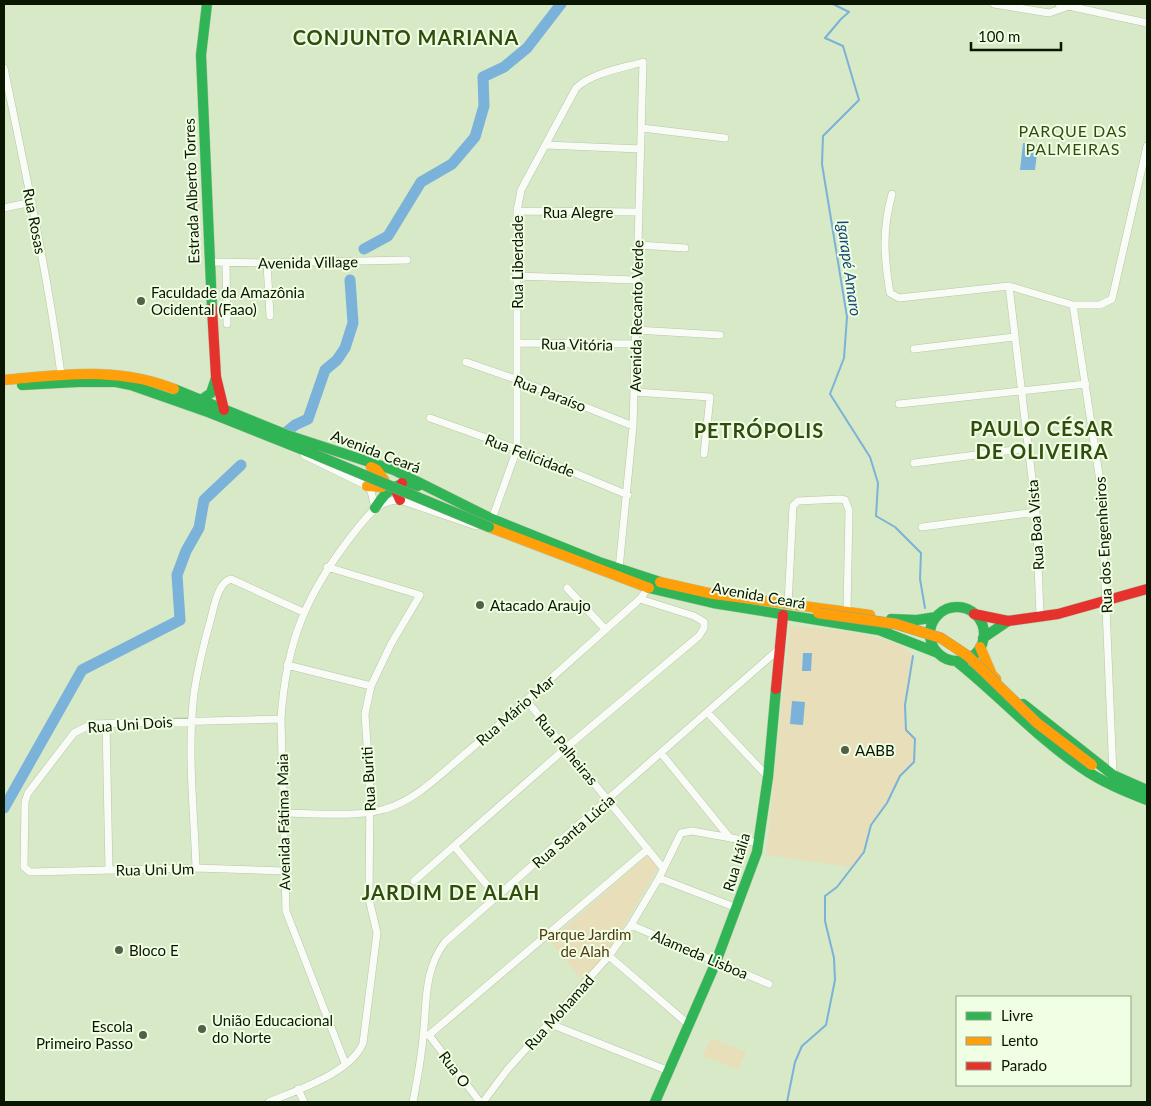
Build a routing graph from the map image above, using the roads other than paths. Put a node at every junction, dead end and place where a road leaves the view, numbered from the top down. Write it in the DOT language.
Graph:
graph roads {
  1 [pos="207,4"];
  2 [pos="994,4"];
  3 [pos="1060,4"];
  4 [pos="1070,6"];
  5 [pos="1147,23"];
  6 [pos="643,62"];
  7 [pos="4,68"];
  8 [pos="642,128"];
  9 [pos="726,138"];
  10 [pos="546,145"];
  11 [pos="1147,146"];
  12 [pos="640,149"];
  13 [pos="892,194"];
  14 [pos="32,202"];
  15 [pos="4,208"];
  16 [pos="517,211"];
  17 [pos="638,212"];
  18 [pos="638,245"];
  19 [pos="685,248"];
  20 [pos="407,260"];
  21 [pos="208,262"];
  22 [pos="226,263"];
  23 [pos="267,263"];
  24 [pos="516,276"];
  25 [pos="636,280"];
  26 [pos="1009,286"];
  27 [pos="1073,305"];
  28 [pos="270,316"];
  29 [pos="227,324"];
  30 [pos="636,330"];
  31 [pos="720,335"];
  32 [pos="1014,337"];
  33 [pos="517,343"];
  34 [pos="636,344"];
  35 [pos="914,349"];
  36 [pos="466,362"];
  37 [pos="61,374"];
  38 [pos="216,377"];
  39 [pos="4,380"];
  40 [pos="518,380"];
  41 [pos="1086,384"];
  42 [pos="4,387"];
  43 [pos="1021,390"];
  44 [pos="634,392"];
  45 [pos="201,400"];
  46 [pos="900,404"];
  47 [pos="224,410"];
  48 [pos="430,418"];
  49 [pos="633,426"];
  50 [pos="289,444"];
  51 [pos="1029,448"];
  52 [pos="517,449"];
  53 [pos="342,454"];
  54 [pos="704,454"];
  55 [pos="914,463"];
  56 [pos="402,483"];
  57 [pos="368,486"];
  58 [pos="438,492"];
  59 [pos="628,495"];
  60 [pos="400,500"];
  61 [pos="375,508"];
  62 [pos="1036,512"];
  63 [pos="491,525"];
  64 [pos="922,527"];
  65 [pos="327,567"];
  66 [pos="619,569"];
  67 [pos="567,588"];
  68 [pos="648,588"];
  69 [pos="1147,589"];
  70 [pos="640,598"];
  71 [pos="1106,602"];
  72 [pos="791,605"];
  73 [pos="847,611"];
  74 [pos="303,612"];
  75 [pos="974,614"];
  76 [pos="783,615"];
  77 [pos="1040,615"];
  78 [pos="936,617"];
  79 [pos="1008,621"];
  80 [pos="606,629"];
  81 [pos="982,642"];
  82 [pos="779,649"];
  83 [pos="938,653"];
  84 [pos="956,661"];
  85 [pos="287,665"];
  86 [pos="371,686"];
  87 [pos="527,701"];
  88 [pos="708,713"];
  89 [pos="281,719"];
  90 [pos="192,720"];
  91 [pos="106,724"];
  92 [pos="567,747"];
  93 [pos="661,753"];
  94 [pos="1111,774"];
  95 [pos="768,777"];
  96 [pos="1147,790"];
  97 [pos="609,799"];
  98 [pos="1147,800"];
  99 [pos="370,812"];
  100 [pos="282,813"];
  101 [pos="730,838"];
  102 [pos="759,843"];
  103 [pos="455,847"];
  104 [pos="648,849"];
  105 [pos="196,868"];
  106 [pos="664,868"];
  107 [pos="26,870"];
  108 [pos="109,870"];
  109 [pos="284,872"];
  110 [pos="659,878"];
  111 [pos="414,881"];
  112 [pos="497,896"];
  113 [pos="737,908"];
  114 [pos="631,925"];
  115 [pos="609,956"];
  116 [pos="716,962"];
  117 [pos="769,984"];
  118 [pos="548,1023"];
  119 [pos="688,1024"];
  120 [pos="426,1035"];
  121 [pos="345,1064"];
  122 [pos="668,1071"];
  123 [pos="298,1089"];
  124 [pos="269,1102"];
  125 [pos="304,1102"];
  126 [pos="413,1102"];
  127 [pos="482,1102"];
  128 [pos="655,1102"];
  1 -- 21 [label="main road, Estrada Alberto Torres"];
  2 -- 4 [label="street"];
  3 -- 4 [label="street"];
  4 -- 5 [label="street"];
  6 -- 8 [label="street, Avenida Recanto Verde"];
  6 -- 10 [label="street, Rua Liberdade"];
  7 -- 14 [label="street, Rua Rosas"];
  8 -- 9 [label="street"];
  8 -- 12 [label="street, Avenida Recanto Verde"];
  10 -- 12 [label="street"];
  10 -- 16 [label="street, Rua Liberdade"];
  11 -- 27 [label="street"];
  12 -- 17 [label="street, Avenida Recanto Verde"];
  13 -- 26 [label="street"];
  14 -- 15 [label="street"];
  14 -- 37 [label="street, Rua Rosas"];
  16 -- 17 [label="street, Rua Alegre"];
  16 -- 24 [label="street, Rua Liberdade"];
  17 -- 18 [label="street, Avenida Recanto Verde"];
  18 -- 19 [label="street"];
  18 -- 25 [label="street, Avenida Recanto Verde"];
  20 -- 23 [label="street, Avenida Village"];
  21 -- 22 [label="street, Avenida Village"];
  21 -- 38 [label="main road, Estrada Alberto Torres"];
  22 -- 23 [label="street, Avenida Village"];
  22 -- 29 [label="street"];
  23 -- 28 [label="street"];
  24 -- 25 [label="street"];
  24 -- 33 [label="street, Rua Liberdade"];
  25 -- 30 [label="street, Avenida Recanto Verde"];
  26 -- 27 [label="street"];
  26 -- 32 [label="street, Rua Boa Vista"];
  27 -- 41 [label="street, Rua dos Engenheiros"];
  30 -- 31 [label="street"];
  30 -- 34 [label="street, Avenida Recanto Verde"];
  32 -- 35 [label="street"];
  32 -- 43 [label="street, Rua Boa Vista"];
  33 -- 34 [label="street, Rua Vitória"];
  33 -- 40 [label="street, Rua Liberdade"];
  34 -- 44 [label="street, Avenida Recanto Verde"];
  36 -- 40 [label="street, Rua Paraíso"];
  37 -- 39 [label="main road, Avenida Ceará"];
  37 -- 45 [label="main road, Avenida Ceará"];
  38 -- 45 [label="main road"];
  38 -- 47 [label="main road, Estrada Alberto Torres"];
  40 -- 49 [label="street, Rua Paraíso"];
  40 -- 52 [label="street, Rua Liberdade"];
  41 -- 43 [label="street"];
  41 -- 71 [label="street, Rua dos Engenheiros"];
  42 -- 50 [label="main road, Avenida Ceará"];
  43 -- 46 [label="street"];
  43 -- 51 [label="street, Rua Boa Vista"];
  44 -- 49 [label="street, Avenida Recanto Verde"];
  44 -- 54 [label="street"];
  45 -- 47 [label="main road, Avenida Ceará"];
  47 -- 53 [label="main road, Avenida Ceará"];
  48 -- 52 [label="street, Rua Felicidade"];
  49 -- 59 [label="street, Avenida Recanto Verde"];
  50 -- 57 [label="street, Avenida Ceará"];
  50 -- 63 [label="main road, Avenida Ceará, bridge"];
  51 -- 55 [label="street"];
  51 -- 62 [label="street, Rua Boa Vista"];
  52 -- 59 [label="street, Rua Felicidade"];
  52 -- 63 [label="street, Rua Liberdade"];
  53 -- 57 [label="main road"];
  53 -- 58 [label="main road, Avenida Ceará"];
  56 -- 58 [label="main road"];
  56 -- 60 [label="main road"];
  56 -- 61 [label="main road"];
  57 -- 61 [label="street"];
  58 -- 63 [label="main road, Avenida Ceará"];
  59 -- 66 [label="street, Avenida Recanto Verde"];
  60 -- 61 [label="street"];
  60 -- 63 [label="street, Avenida Ceará"];
  61 -- 65 [label="street, Avenida Fátima Maia"];
  62 -- 64 [label="street"];
  62 -- 77 [label="street, Rua Boa Vista"];
  63 -- 66 [label="main road, Avenida Ceará"];
  63 -- 68 [label="main road, Avenida Ceará"];
  65 -- 74 [label="street, Avenida Fátima Maia"];
  65 -- 86 [label="street, Rua Buriti"];
  66 -- 72 [label="main road, Avenida Ceará"];
  67 -- 80 [label="street"];
  68 -- 70 [label="street, Rua Mário Mar"];
  68 -- 76 [label="main road, Avenida Ceará"];
  69 -- 71 [label="main road"];
  70 -- 80 [label="street, Rua Mário Mar"];
  70 -- 92 [label="street"];
  71 -- 77 [label="main road"];
  71 -- 94 [label="street, Rua dos Engenheiros"];
  72 -- 73 [label="main road"];
  72 -- 73 [label="street"];
  72 -- 94 [label="main road, bridge"];
  73 -- 78 [label="main road"];
  74 -- 85 [label="street, Avenida Fátima Maia"];
  74 -- 90 [label="street"];
  75 -- 78 [label="main road"];
  75 -- 79 [label="main road"];
  75 -- 81 [label="main road"];
  76 -- 82 [label="main road, Rua Itália"];
  76 -- 83 [label="main road, Avenida Ceará"];
  77 -- 79 [label="main road"];
  78 -- 83 [label="main road"];
  79 -- 81 [label="main road"];
  80 -- 87 [label="street, Rua Mário Mar"];
  81 -- 84 [label="main road"];
  81 -- 94 [label="main road"];
  82 -- 88 [label="street, Rua Santa Lúcia"];
  82 -- 95 [label="main road, Rua Itália"];
  83 -- 84 [label="main road"];
  84 -- 98 [label="main road"];
  85 -- 86 [label="street"];
  85 -- 89 [label="street, Avenida Fátima Maia"];
  86 -- 99 [label="street, Rua Buriti"];
  87 -- 92 [label="street, Rua Palheiras"];
  87 -- 99 [label="street, Rua Mário Mar"];
  88 -- 93 [label="street, Rua Santa Lúcia"];
  88 -- 95 [label="street"];
  89 -- 90 [label="street, Rua Uni Dois"];
  89 -- 100 [label="street, Avenida Fátima Maia"];
  90 -- 91 [label="street, Rua Uni Dois"];
  90 -- 105 [label="street"];
  91 -- 107 [label="street, Rua Uni Dois"];
  91 -- 108 [label="street"];
  92 -- 97 [label="street, Rua Palheiras"];
  92 -- 103 [label="street"];
  93 -- 97 [label="street, Rua Santa Lúcia"];
  93 -- 101 [label="street"];
  94 -- 96 [label="main road"];
  95 -- 102 [label="main road, Rua Itália"];
  97 -- 104 [label="street, Rua Palheiras"];
  97 -- 112 [label="street, Rua Santa Lúcia"];
  99 -- 100 [label="street"];
  99 -- 121 [label="street, Rua Buriti"];
  100 -- 109 [label="street, Avenida Fátima Maia"];
  101 -- 102 [label="street, Rua Mohamad"];
  101 -- 106 [label="street, Rua Mohamad"];
  102 -- 113 [label="main road, Rua Itália"];
  103 -- 111 [label="street"];
  103 -- 112 [label="street"];
  104 -- 106 [label="street, Rua Palheiras"];
  104 -- 120 [label="street"];
  105 -- 108 [label="street, Rua Uni Um"];
  105 -- 109 [label="street, Rua Uni Um"];
  106 -- 110 [label="street, Rua Mohamad"];
  107 -- 108 [label="street, Rua Uni Um"];
  109 -- 121 [label="street, Avenida Fátima Maia"];
  110 -- 113 [label="street"];
  110 -- 114 [label="street, Rua Mohamad"];
  112 -- 120 [label="street, Rua Santa Lúcia"];
  113 -- 116 [label="main road, Rua Itália"];
  114 -- 115 [label="street, Rua Mohamad"];
  114 -- 116 [label="street, Alameda Lisboa"];
  115 -- 118 [label="street, Rua Mohamad"];
  115 -- 119 [label="street"];
  116 -- 117 [label="street, Alameda Lisboa"];
  116 -- 119 [label="main road, Rua Itália"];
  118 -- 122 [label="street"];
  118 -- 127 [label="street, Rua Mohamad"];
  119 -- 122 [label="main road, Rua Itália"];
  120 -- 126 [label="street, Rua Santa Lúcia"];
  120 -- 127 [label="street, Rua O"];
  121 -- 123 [label="street"];
  122 -- 128 [label="main road, Rua Itália"];
  123 -- 124 [label="street"];
  123 -- 125 [label="street"];
}
